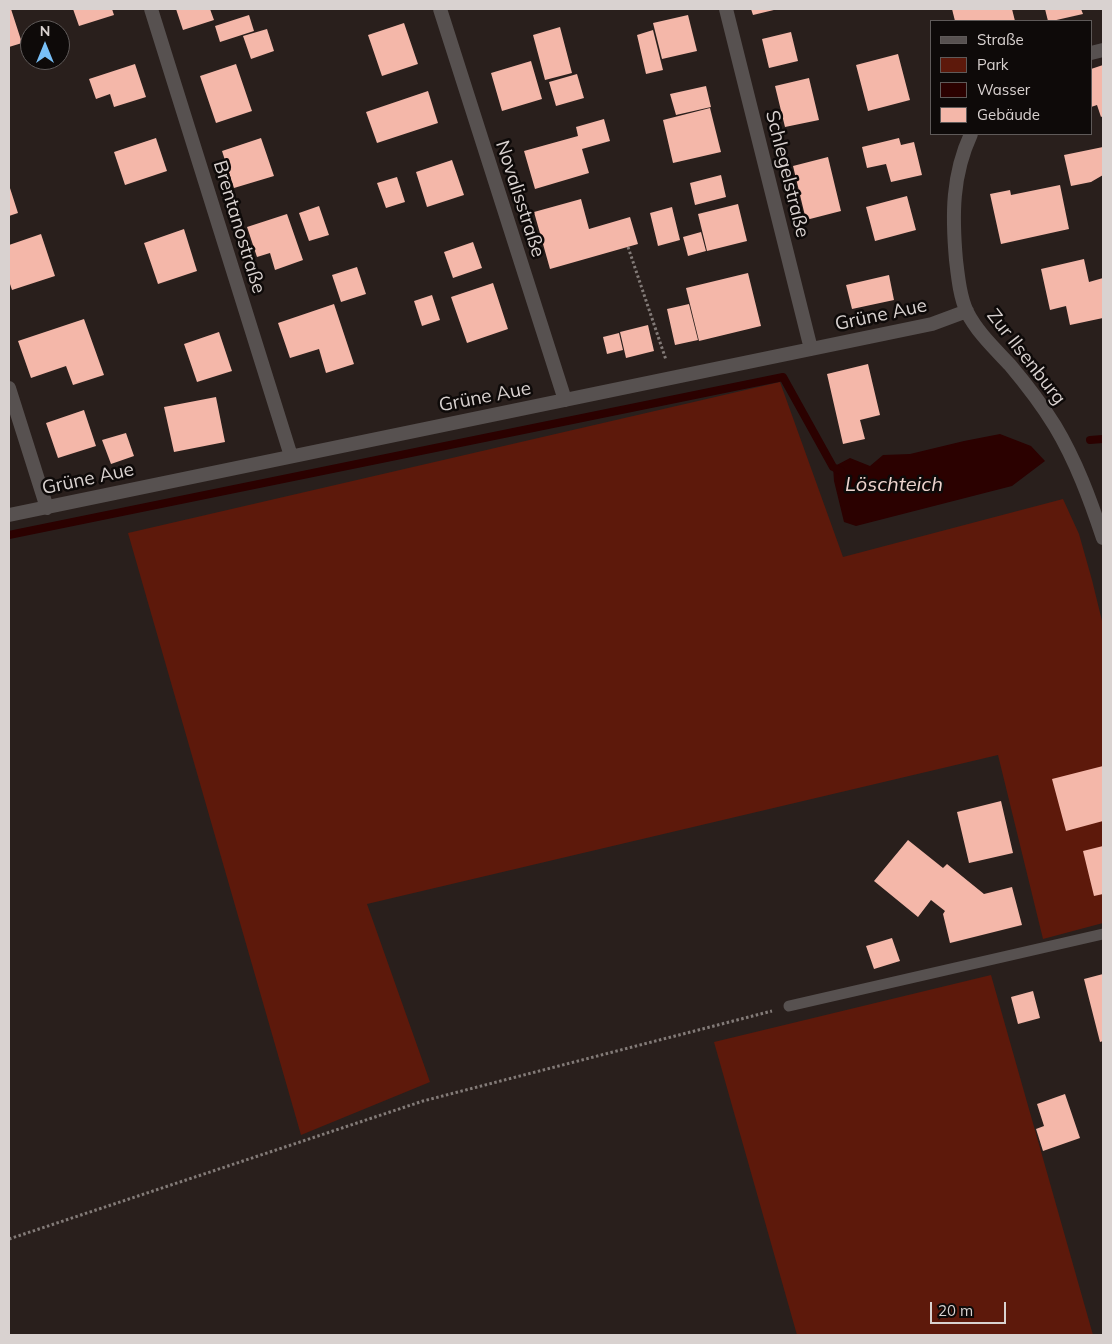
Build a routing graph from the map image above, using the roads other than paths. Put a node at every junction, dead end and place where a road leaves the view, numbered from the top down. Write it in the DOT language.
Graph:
graph roads {
  1 [pos="151,9"];
  2 [pos="440,9"];
  3 [pos="726,9"];
  4 [pos="971,135"];
  5 [pos="967,312"];
  6 [pos="811,349"];
  7 [pos="9,388"];
  8 [pos="565,400"];
  9 [pos="291,456"];
  10 [pos="47,508"];
  11 [pos="9,515"];
  12 [pos="1103,538"];
  13 [pos="1103,934"];
  14 [pos="789,1006"];
  1 -- 9 [label="street, Brentanostraße"];
  2 -- 8 [label="street, Novalisstraße"];
  3 -- 6 [label="street, Schlegelstraße"];
  4 -- 5 [label="street, Zur Ilsenburg"];
  5 -- 6 [label="street, Grüne Aue"];
  5 -- 12 [label="street, Zur Ilsenburg"];
  6 -- 8 [label="street, Grüne Aue"];
  7 -- 10 [label="street"];
  8 -- 9 [label="street, Grüne Aue"];
  9 -- 10 [label="street, Grüne Aue"];
  10 -- 11 [label="street, Grüne Aue"];
  13 -- 14 [label="lane"];
}
